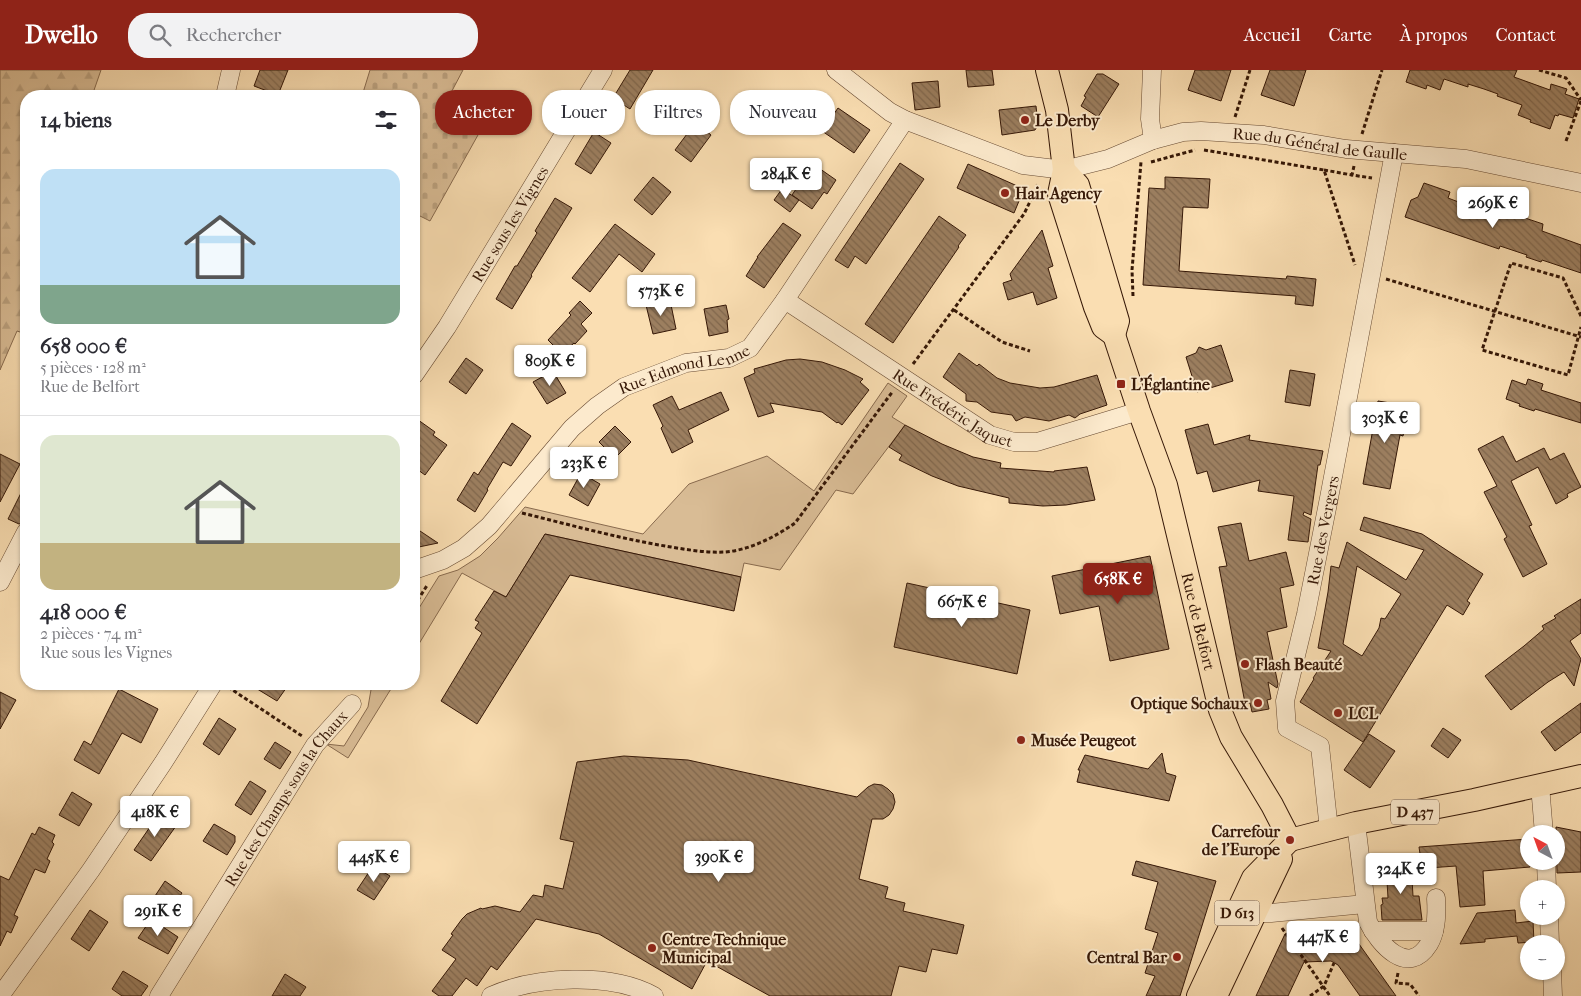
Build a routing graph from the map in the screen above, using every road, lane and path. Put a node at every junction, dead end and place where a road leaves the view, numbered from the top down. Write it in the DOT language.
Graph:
graph roads {
  1 [pos="231,70"];
  2 [pos="603,70"];
  3 [pos="836,70"];
  4 [pos="1047,70"];
  5 [pos="1152,70"];
  6 [pos="1250,70"];
  7 [pos="1382,70"];
  8 [pos="1539,70"];
  9 [pos="226,90"];
  10 [pos="1581,101"];
  11 [pos="905,120"];
  12 [pos="1234,132"];
  13 [pos="1153,140"];
  14 [pos="1566,141"];
  15 [pos="1357,150"];
  16 [pos="1394,153"];
  17 [pos="1140,164"];
  18 [pos="1023,165"];
  19 [pos="1064,170"];
  20 [pos="1324,170"];
  21 [pos="1352,175"];
  22 [pos="1389,180"];
  23 [pos="1581,183"];
  24 [pos="1372,275"];
  25 [pos="785,300"];
  26 [pos="1132,303"];
  27 [pos="954,310"];
  28 [pos="1495,311"];
  29 [pos="1581,316"];
  30 [pos="1581,327"];
  31 [pos="1580,336"];
  32 [pos="1030,351"];
  33 [pos="420,366"];
  34 [pos="903,378"];
  35 [pos="1139,411"];
  36 [pos="504,508"];
  37 [pos="20,544"];
  38 [pos="420,568"];
  39 [pos="0,582"];
  40 [pos="209,690"];
  41 [pos="233,690"];
  42 [pos="352,704"];
  43 [pos="315,745"];
  44 [pos="1581,776"];
  45 [pos="1540,785"];
  46 [pos="1356,823"];
  47 [pos="1543,825"];
  48 [pos="1329,830"];
  49 [pos="1290,840"];
  50 [pos="1436,898"];
  51 [pos="1365,904"];
  52 [pos="1262,913"];
  53 [pos="1373,931"];
  54 [pos="1434,931"];
  55 [pos="1400,956"];
  56 [pos="1334,963"];
  57 [pos="1552,980"];
  58 [pos="1324,986"];
  59 [pos="0,996"];
  60 [pos="160,996"];
  61 [pos="490,996"];
  62 [pos="654,996"];
  63 [pos="1198,996"];
  64 [pos="1216,996"];
  65 [pos="1310,996"];
  66 [pos="1330,996"];
  67 [pos="1419,996"];
  68 [pos="1553,996"];
  1 -- 9 [label="street"];
  2 -- 33 [label="street, Rue sous les Vignes"];
  3 -- 11 [label="street"];
  4 -- 19 [label="main road"];
  5 -- 13 [label="street"];
  6 -- 12 [label="path"];
  7 -- 15 [label="path"];
  8 -- 10 [label="path"];
  10 -- 14 [label="path"];
  11 -- 18 [label="street"];
  11 -- 25 [label="street, Rue Edmond Lenne"];
  12 -- 13 [label="street, Rue du Général de Gaulle"];
  12 -- 15 [label="street, Rue du Général de Gaulle"];
  13 -- 17 [label="path"];
  13 -- 19 [label="street, Rue du Général de Gaulle"];
  15 -- 16 [label="street, Rue du Général de Gaulle"];
  15 -- 21 [label="path"];
  16 -- 22 [label="street, Rue des Vergers"];
  16 -- 23 [label="street, Rue du Général de Gaulle"];
  17 -- 20 [label="path"];
  17 -- 26 [label="path"];
  18 -- 19 [label="street"];
  18 -- 27 [label="path"];
  19 -- 35 [label="main road, Rue de Belfort"];
  20 -- 21 [label="path"];
  20 -- 24 [label="path"];
  21 -- 22 [label="path"];
  22 -- 24 [label="street, Rue des Vergers"];
  24 -- 28 [label="path"];
  24 -- 48 [label="street, Rue des Vergers"];
  25 -- 34 [label="street, Rue Frédéric Jaquet"];
  25 -- 36 [label="street, Rue Edmond Lenne"];
  27 -- 32 [label="path"];
  27 -- 34 [label="path"];
  28 -- 29 [label="path"];
  28 -- 31 [label="path"];
  28 -- 31 [label="path"];
  30 -- 31 [label="path"];
  34 -- 35 [label="street, Rue Frédéric Jaquet"];
  34 -- 36 [label="path"];
  35 -- 49 [label="main road, Rue de Belfort"];
  36 -- 38 [label="street, Rue Edmond Lenne"];
  37 -- 39 [label="street"];
  40 -- 59 [label="street"];
  41 -- 43 [label="path"];
  42 -- 43 [label="street, Rue des Champs sous la Chaux"];
  43 -- 60 [label="street, Rue des Champs sous la Chaux"];
  44 -- 45 [label="main road, D 437"];
  45 -- 46 [label="main road, D 437"];
  45 -- 47 [label="street"];
  46 -- 48 [label="main road, D 437"];
  46 -- 51 [label="street"];
  48 -- 49 [label="main road, D 437"];
  49 -- 52 [label="main road, D 613"];
  49 -- 63 [label="main road, D 613"];
  50 -- 54 [label="street"];
  51 -- 52 [label="street"];
  51 -- 53 [label="street"];
  52 -- 58 [label="path"];
  52 -- 64 [label="main road, D 613"];
  53 -- 54 [label="street"];
  53 -- 55 [label="street"];
  54 -- 55 [label="street"];
  55 -- 67 [label="path"];
  56 -- 58 [label="path"];
  57 -- 68 [label="street"];
  58 -- 65 [label="path"];
  58 -- 66 [label="path"];
  61 -- 62 [label="street"];
}
